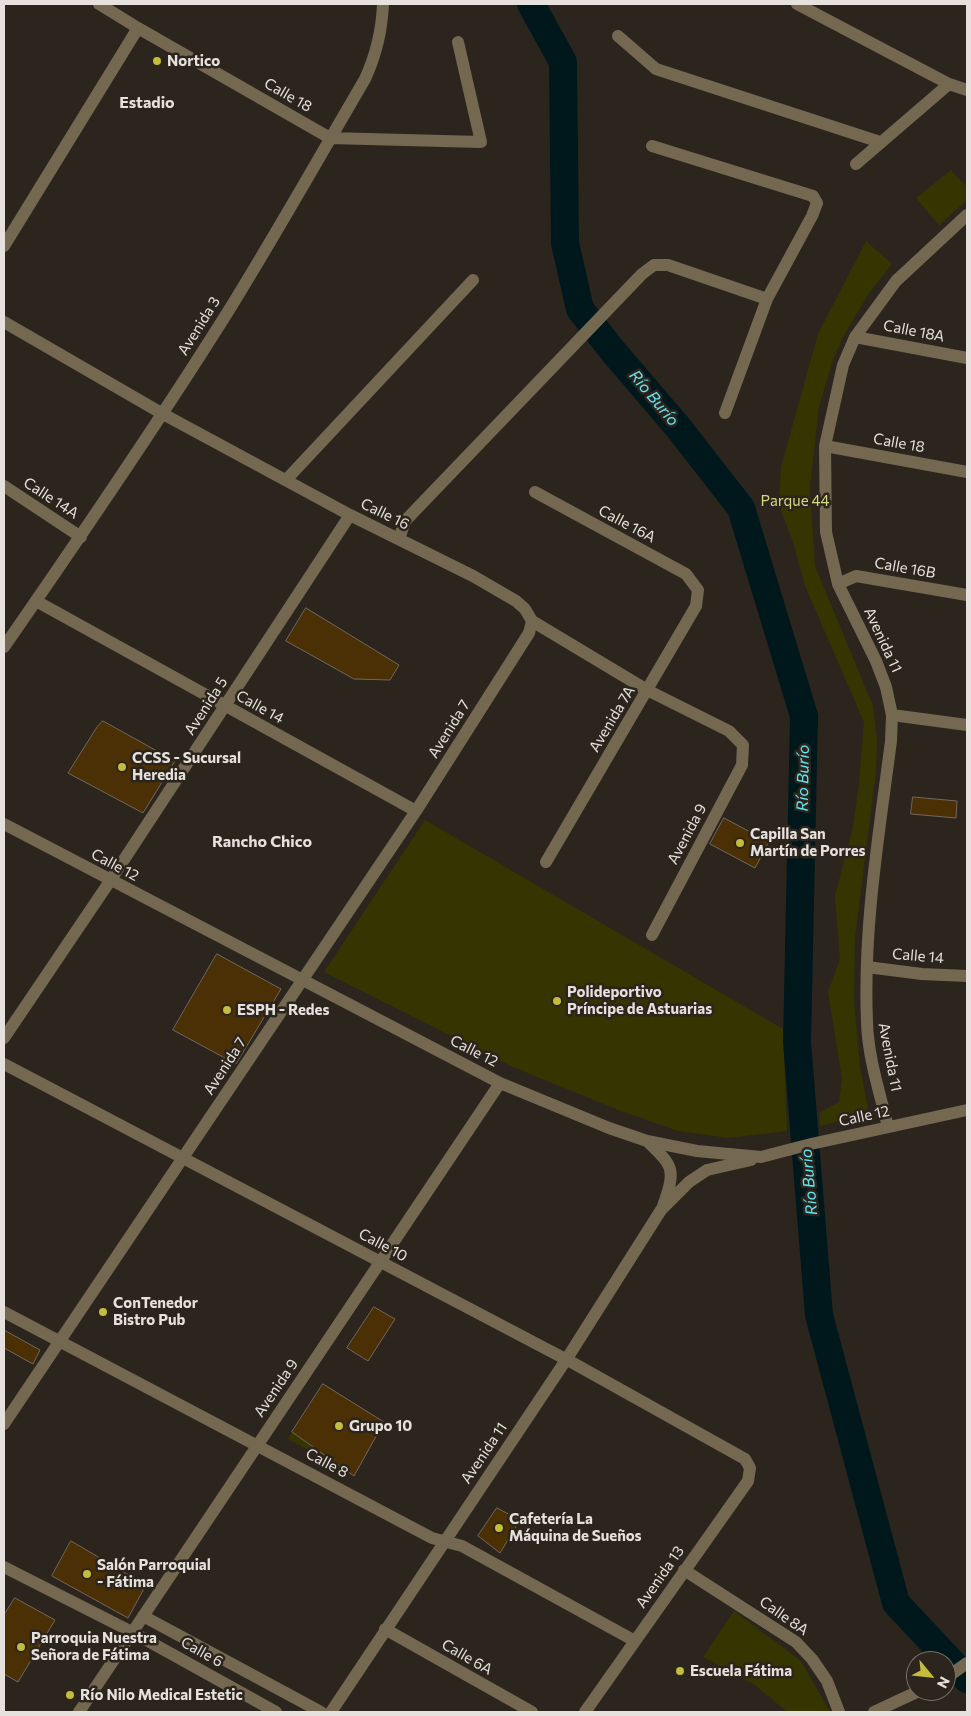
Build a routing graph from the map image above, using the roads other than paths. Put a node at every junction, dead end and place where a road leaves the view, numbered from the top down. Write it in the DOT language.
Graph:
graph roads {
  1 [pos="99,4"];
  2 [pos="383,4"];
  3 [pos="797,4"];
  4 [pos="138,28"];
  5 [pos="618,36"];
  6 [pos="458,42"];
  7 [pos="949,84"];
  8 [pos="967,90"];
  9 [pos="330,138"];
  10 [pos="880,142"];
  11 [pos="652,146"];
  12 [pos="856,164"];
  13 [pos="967,215"];
  14 [pos="4,246"];
  15 [pos="473,280"];
  16 [pos="766,299"];
  17 [pos="4,322"];
  18 [pos="855,337"];
  19 [pos="967,358"];
  20 [pos="163,414"];
  21 [pos="725,414"];
  22 [pos="825,446"];
  23 [pos="967,472"];
  24 [pos="286,480"];
  25 [pos="4,486"];
  26 [pos="535,492"];
  27 [pos="350,515"];
  28 [pos="81,537"];
  29 [pos="399,539"];
  30 [pos="838,584"];
  31 [pos="698,590"];
  32 [pos="967,595"];
  33 [pos="36,602"];
  34 [pos="532,621"];
  35 [pos="4,647"];
  36 [pos="647,690"];
  37 [pos="225,706"];
  38 [pos="892,715"];
  39 [pos="967,725"];
  40 [pos="743,746"];
  41 [pos="416,811"];
  42 [pos="4,824"];
  43 [pos="546,862"];
  44 [pos="110,881"];
  45 [pos="652,935"];
  46 [pos="867,968"];
  47 [pos="967,976"];
  48 [pos="301,980"];
  49 [pos="4,1038"];
  50 [pos="4,1064"];
  51 [pos="500,1083"];
  52 [pos="967,1110"];
  53 [pos="888,1127"];
  54 [pos="647,1141"];
  55 [pos="761,1157"];
  56 [pos="183,1159"];
  57 [pos="661,1210"];
  58 [pos="381,1262"];
  59 [pos="4,1312"];
  60 [pos="60,1342"];
  61 [pos="566,1360"];
  62 [pos="4,1424"];
  63 [pos="257,1444"];
  64 [pos="745,1459"];
  65 [pos="445,1541"];
  66 [pos="4,1567"];
  67 [pos="684,1570"];
  68 [pos="143,1616"];
  69 [pos="385,1629"];
  70 [pos="132,1632"];
  71 [pos="635,1641"];
  72 [pos="906,1697"];
  73 [pos="79,1712"];
  74 [pos="276,1712"];
  75 [pos="321,1712"];
  76 [pos="330,1712"];
  77 [pos="532,1712"];
  78 [pos="585,1712"];
  79 [pos="839,1712"];
  80 [pos="874,1712"];
  1 -- 4 [label="street, Calle 18"];
  2 -- 9 [label="street, Avenida 3"];
  3 -- 7 [label="street"];
  4 -- 9 [label="street, Calle 18"];
  4 -- 14 [label="street"];
  5 -- 10 [label="street"];
  6 -- 9 [label="street, Calle 18"];
  7 -- 8 [label="street"];
  7 -- 10 [label="street"];
  9 -- 20 [label="street, Avenida 3"];
  10 -- 12 [label="street"];
  11 -- 16 [label="street"];
  13 -- 18 [label="street, Avenida 11"];
  15 -- 24 [label="street"];
  16 -- 21 [label="street"];
  16 -- 29 [label="street"];
  17 -- 20 [label="street, Calle 16"];
  18 -- 19 [label="street, Calle 18A"];
  18 -- 22 [label="street, Avenida 11"];
  20 -- 24 [label="street, Calle 16"];
  20 -- 28 [label="street, Avenida 3"];
  22 -- 23 [label="street, Calle 18"];
  22 -- 30 [label="street, Avenida 11"];
  24 -- 27 [label="street, Calle 16"];
  25 -- 28 [label="street, Calle 14A"];
  26 -- 31 [label="street, Calle 16A"];
  27 -- 29 [label="street, Calle 16"];
  27 -- 37 [label="street, Avenida 5"];
  28 -- 33 [label="street, Avenida 3"];
  29 -- 34 [label="street, Calle 16"];
  30 -- 32 [label="street, Calle 16B"];
  30 -- 38 [label="street, Avenida 11"];
  31 -- 36 [label="street, Avenida 7A"];
  33 -- 35 [label="street, Avenida 3"];
  33 -- 37 [label="street, Calle 14"];
  34 -- 36 [label="street, Calle 16"];
  34 -- 41 [label="street, Avenida 7"];
  36 -- 40 [label="street, Calle 16"];
  36 -- 43 [label="street, Avenida 7A"];
  37 -- 41 [label="street, Calle 14"];
  37 -- 44 [label="street, Avenida 5"];
  38 -- 39 [label="street"];
  38 -- 46 [label="street, Avenida 11"];
  40 -- 45 [label="street, Avenida 9"];
  41 -- 48 [label="street, Avenida 7"];
  42 -- 44 [label="street, Calle 12"];
  44 -- 48 [label="street, Calle 12"];
  44 -- 49 [label="street, Avenida 5"];
  46 -- 47 [label="street, Calle 14"];
  46 -- 53 [label="street, Avenida 11"];
  48 -- 51 [label="street, Calle 12"];
  48 -- 56 [label="street, Avenida 7"];
  50 -- 56 [label="street, Calle 10"];
  51 -- 54 [label="street, Calle 12"];
  51 -- 58 [label="street, Avenida 9"];
  52 -- 53 [label="street, Calle 12"];
  53 -- 55 [label="street, Calle 12"];
  54 -- 55 [label="street, Calle 12"];
  54 -- 57 [label="street, Avenida 11"];
  55 -- 57 [label="street, Avenida 11"];
  56 -- 58 [label="street, Calle 10"];
  56 -- 60 [label="street, Avenida 7"];
  57 -- 61 [label="street, Avenida 11"];
  58 -- 61 [label="street, Calle 10"];
  58 -- 63 [label="street, Avenida 9"];
  59 -- 60 [label="street, Calle 8"];
  60 -- 62 [label="street, Avenida 7"];
  60 -- 63 [label="street, Calle 8"];
  61 -- 64 [label="street, Calle 10"];
  61 -- 65 [label="street, Avenida 11"];
  63 -- 65 [label="street, Calle 8"];
  63 -- 68 [label="street, Avenida 9"];
  64 -- 67 [label="street, Avenida 13"];
  65 -- 69 [label="street, Avenida 11"];
  65 -- 71 [label="street, Calle 8"];
  66 -- 70 [label="street, Calle 6"];
  67 -- 71 [label="street, Avenida 13"];
  67 -- 79 [label="street, Calle 8A"];
  68 -- 70 [label="street, Avenida 9"];
  68 -- 75 [label="street, Calle 6"];
  69 -- 76 [label="street, Avenida 11"];
  69 -- 77 [label="street, Calle 6A"];
  70 -- 73 [label="street, Avenida 9"];
  70 -- 74 [label="street, Calle 6"];
  71 -- 78 [label="street, Avenida 13"];
  72 -- 80 [label="street"];
}
